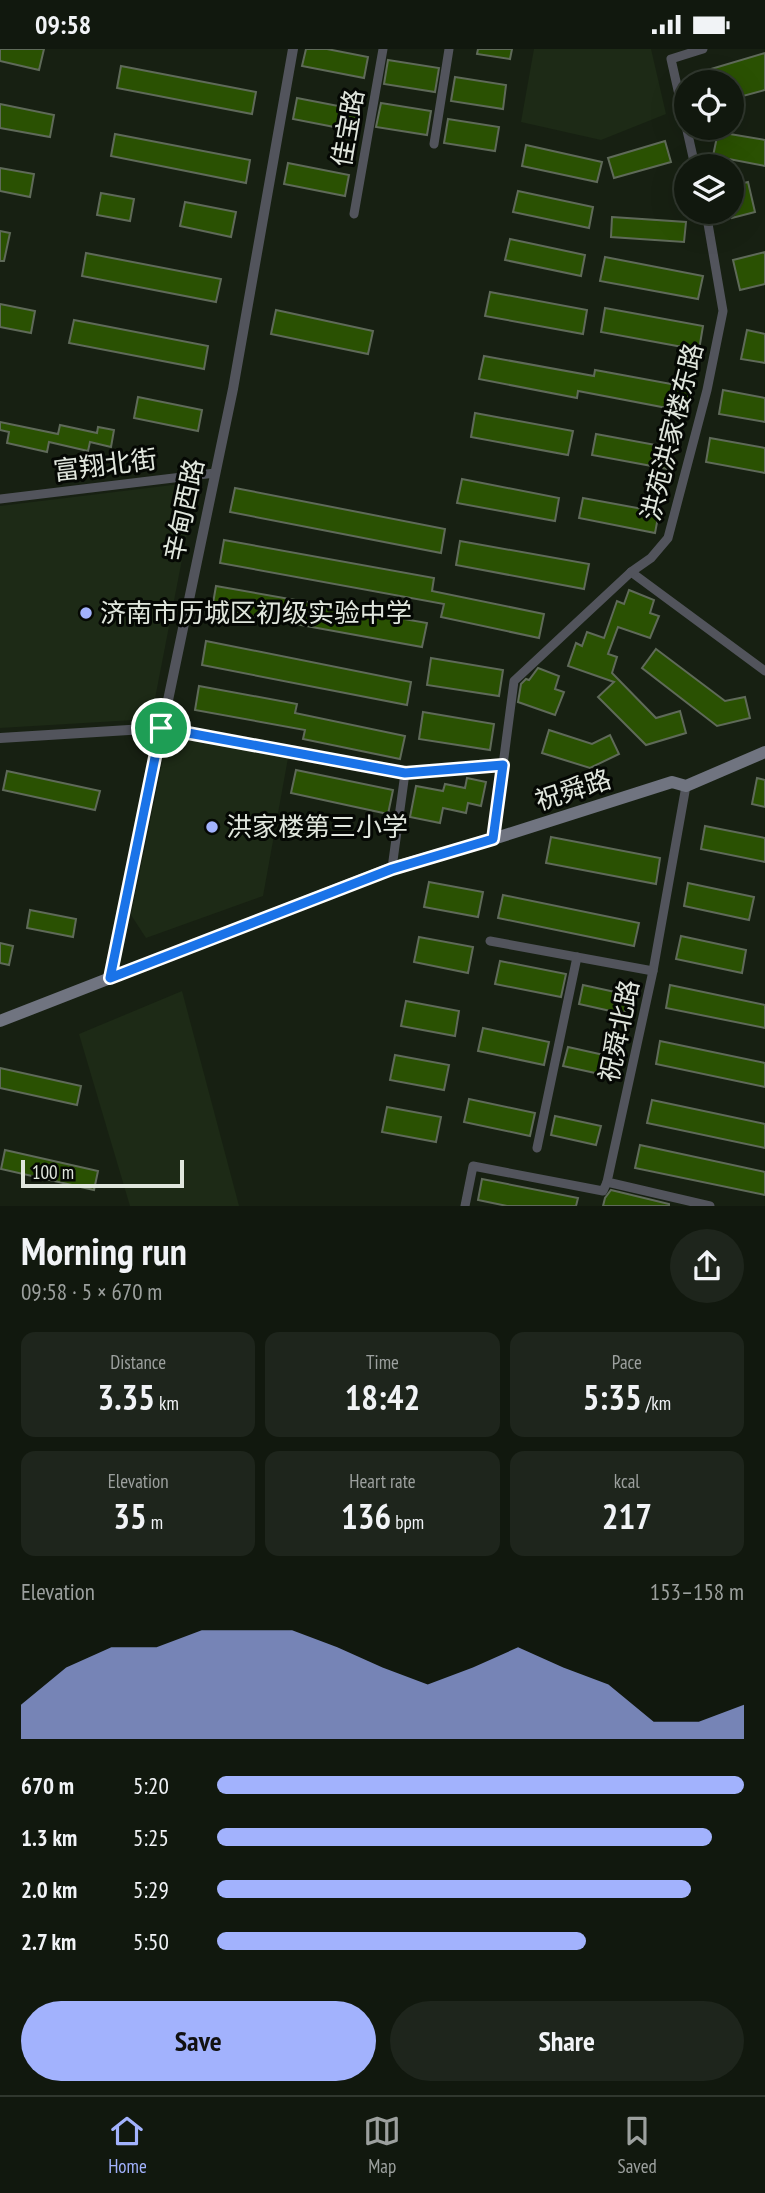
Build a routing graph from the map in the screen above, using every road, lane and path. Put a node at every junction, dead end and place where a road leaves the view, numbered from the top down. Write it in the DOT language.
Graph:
graph roads {
  1 [pos="293,49"];
  2 [pos="383,49"];
  3 [pos="449,49"];
  4 [pos="703,49"];
  5 [pos="434,144"];
  6 [pos="692,154"];
  7 [pos="354,215"];
  8 [pos="708,224"];
  9 [pos="215,473"];
  10 [pos="0,499"];
  11 [pos="631,572"];
  12 [pos="765,671"];
  13 [pos="161,728"];
  14 [pos="0,738"];
  15 [pos="765,752"];
  16 [pos="503,765"];
  17 [pos="405,773"];
  18 [pos="686,786"];
  19 [pos="493,839"];
  20 [pos="392,869"];
  21 [pos="490,940"];
  22 [pos="577,957"];
  23 [pos="653,971"];
  24 [pos="110,978"];
  25 [pos="0,1021"];
  26 [pos="537,1148"];
  27 [pos="607,1182"];
  28 [pos="465,1206"];
  29 [pos="710,1206"];
  1 -- 9 [label="street, 辛甸西路"];
  2 -- 7 [label="street, 佳宝路"];
  3 -- 5 [label="street"];
  4 -- 6 [label="street"];
  8 -- 11 [label="street, 洪苑洪家楼东路"];
  9 -- 10 [label="street, 富翔北街"];
  9 -- 13 [label="street, 辛甸西路"];
  11 -- 12 [label="street"];
  11 -- 16 [label="street, 洪苑洪家楼东路"];
  13 -- 14 [label="street"];
  13 -- 17 [label="street"];
  13 -- 24 [label="street, 辛甸西路"];
  15 -- 18 [label="main road, 祝舜路"];
  16 -- 17 [label="street"];
  16 -- 19 [label="street, 洪苑洪家楼东路"];
  17 -- 20 [label="street"];
  18 -- 19 [label="main road, 祝舜路"];
  18 -- 23 [label="street, 祝舜北路"];
  19 -- 20 [label="main road, 祝舜路"];
  20 -- 24 [label="main road, 祝舜路"];
  21 -- 22 [label="street"];
  22 -- 23 [label="street"];
  22 -- 26 [label="street"];
  23 -- 27 [label="street, 祝舜北路"];
  24 -- 25 [label="main road, 祝舜路"];
  27 -- 28 [label="street"];
  27 -- 29 [label="street"];
}
